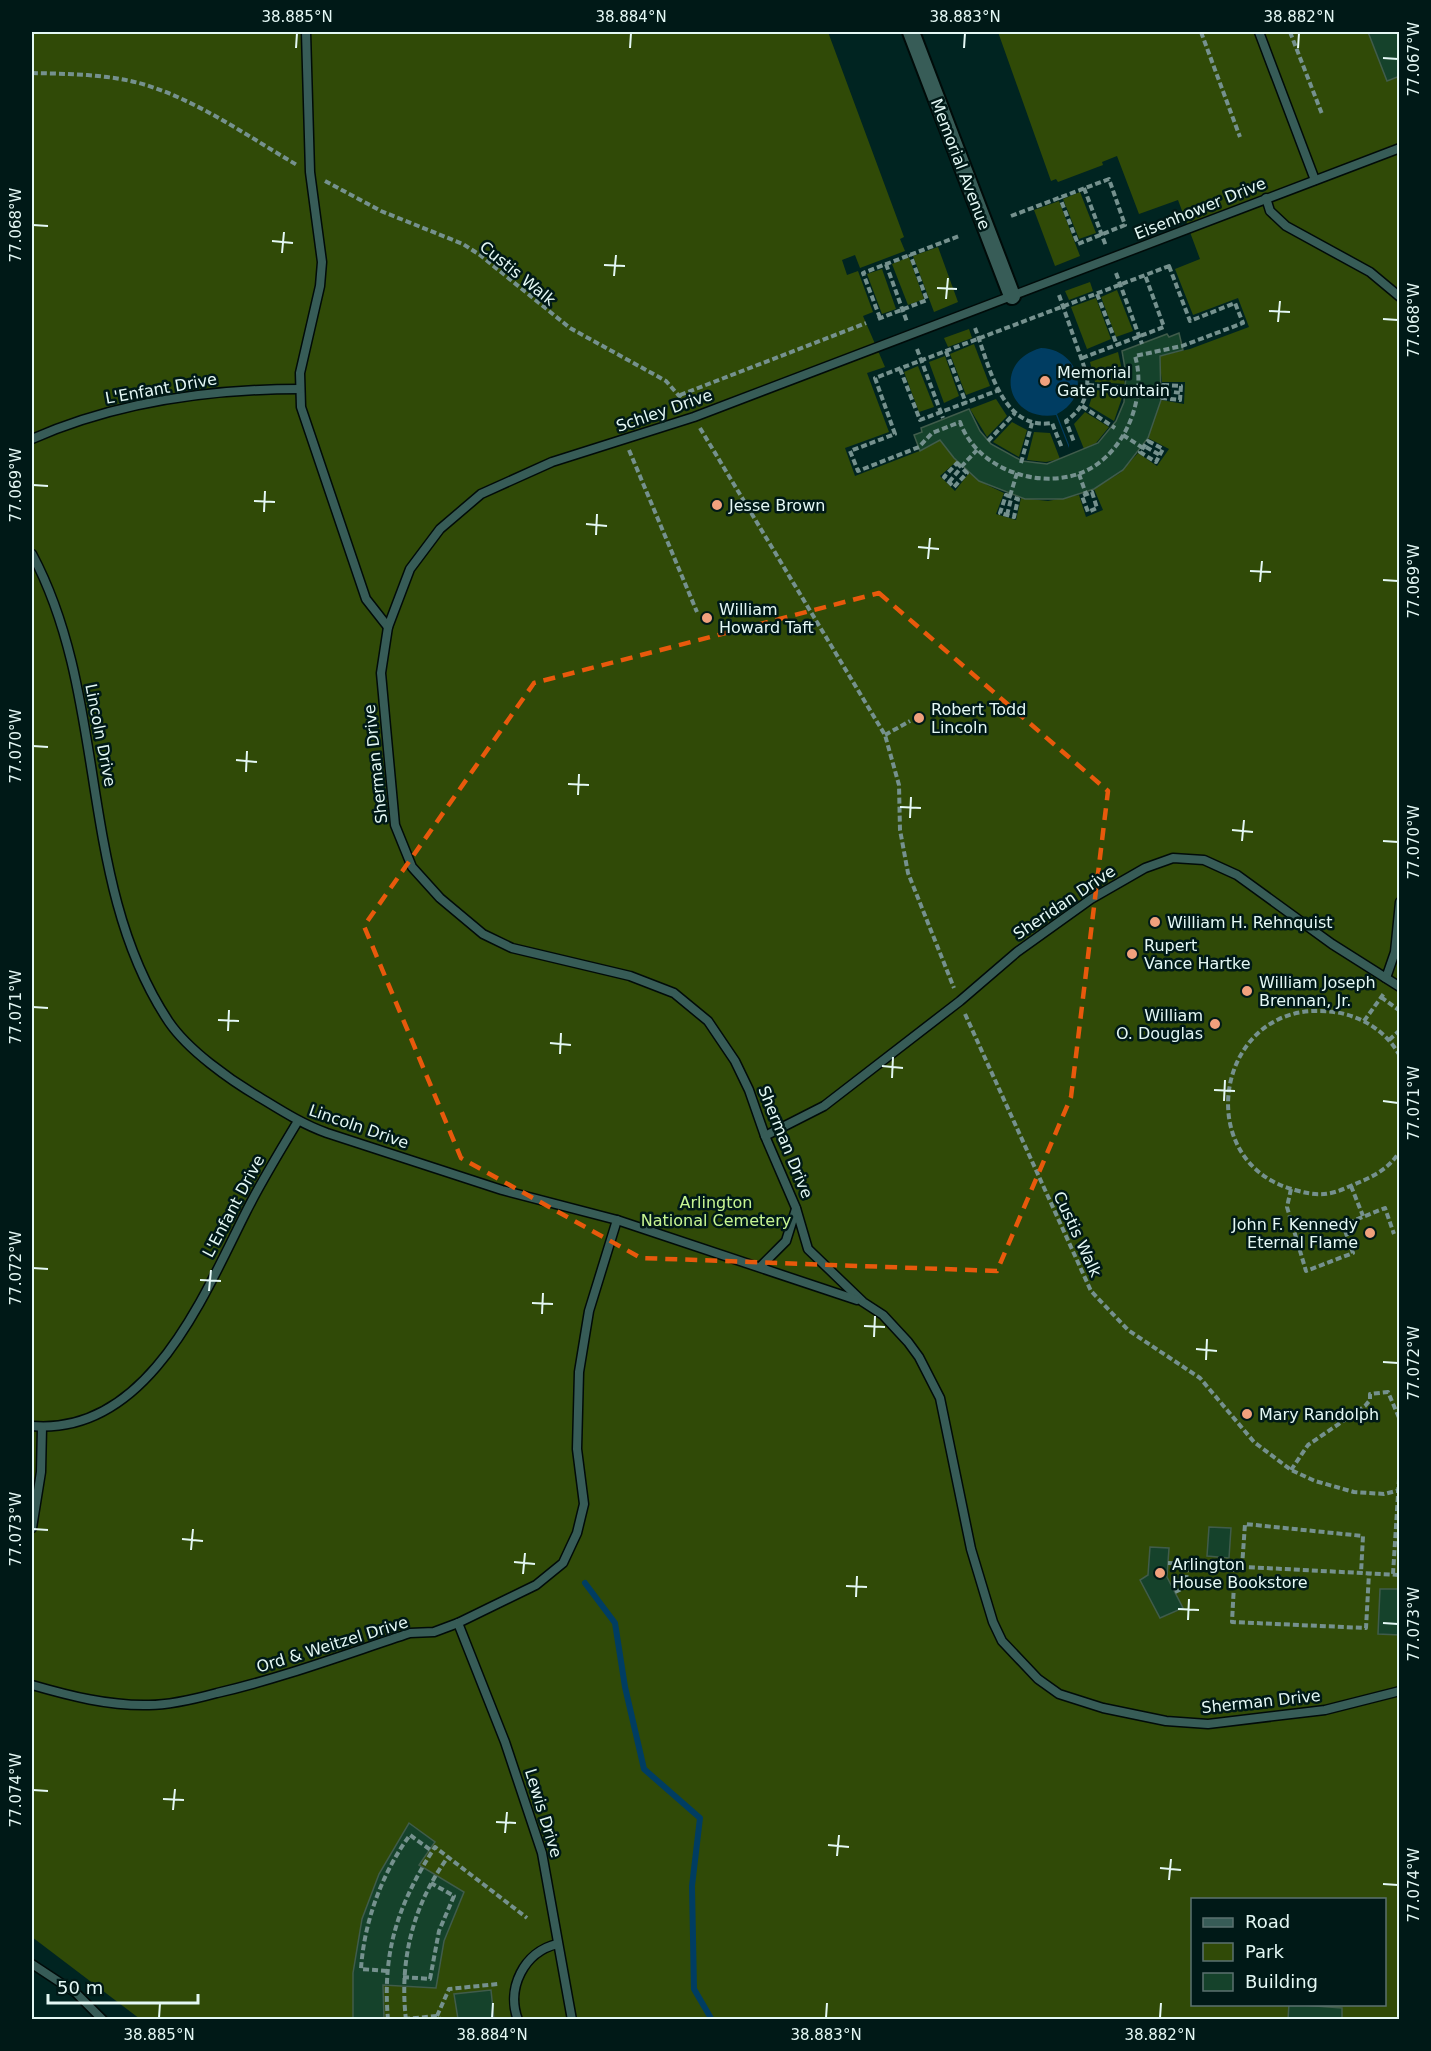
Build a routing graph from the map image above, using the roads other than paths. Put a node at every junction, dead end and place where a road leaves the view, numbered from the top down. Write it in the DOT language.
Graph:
graph roads {
  1 [pos="306,32"];
  2 [pos="911,32"];
  3 [pos="1259,32"];
  4 [pos="1400,148"];
  5 [pos="1315,180"];
  6 [pos="1266,198"];
  7 [pos="1012,296"];
  8 [pos="1400,297"];
  9 [pos="300,389"];
  10 [pos="32,439"];
  11 [pos="32,554"];
  12 [pos="388,627"];
  13 [pos="1400,902"];
  14 [pos="1386,978"];
  15 [pos="1400,987"];
  16 [pos="298,1121"];
  17 [pos="765,1136"];
  18 [pos="796,1208"];
  19 [pos="617,1220"];
  20 [pos="761,1266"];
  21 [pos="863,1302"];
  22 [pos="32,1426"];
  23 [pos="42,1427"];
  24 [pos="32,1528"];
  25 [pos="458,1623"];
  26 [pos="32,1685"];
  27 [pos="1400,1691"];
  28 [pos="557,1944"];
  29 [pos="32,1964"];
  30 [pos="103,2019"];
  31 [pos="518,2019"];
  32 [pos="572,2019"];
  1 -- 9 [label="lane"];
  2 -- 7 [label="street, Memorial Avenue"];
  3 -- 5 [label="lane"];
  4 -- 5 [label="lane, Eisenhower Drive"];
  5 -- 6 [label="lane, Eisenhower Drive"];
  6 -- 7 [label="lane, Eisenhower Drive"];
  6 -- 8 [label="lane"];
  7 -- 12 [label="lane, Schley Drive"];
  9 -- 10 [label="lane, L'Enfant Drive"];
  9 -- 12 [label="lane"];
  11 -- 16 [label="lane, Lincoln Drive"];
  12 -- 17 [label="lane, Sherman Drive"];
  13 -- 14 [label="lane"];
  14 -- 15 [label="lane, Sheridan Drive"];
  14 -- 17 [label="lane, Sheridan Drive"];
  16 -- 19 [label="lane, Lincoln Drive"];
  16 -- 23 [label="lane, L'Enfant Drive"];
  17 -- 18 [label="lane, Sherman Drive"];
  18 -- 20 [label="lane"];
  18 -- 21 [label="lane, Sherman Drive"];
  19 -- 20 [label="lane, Lincoln Drive"];
  19 -- 25 [label="lane, Ord & Weitzel Drive"];
  20 -- 21 [label="lane, Lincoln Drive"];
  21 -- 27 [label="lane, Sherman Drive"];
  22 -- 23 [label="lane, L'Enfant Drive"];
  23 -- 24 [label="lane"];
  25 -- 26 [label="lane, Ord & Weitzel Drive"];
  25 -- 28 [label="lane, Lewis Drive"];
  28 -- 31 [label="lane"];
  28 -- 32 [label="lane, Lewis Drive"];
  29 -- 30 [label="lane"];
}
